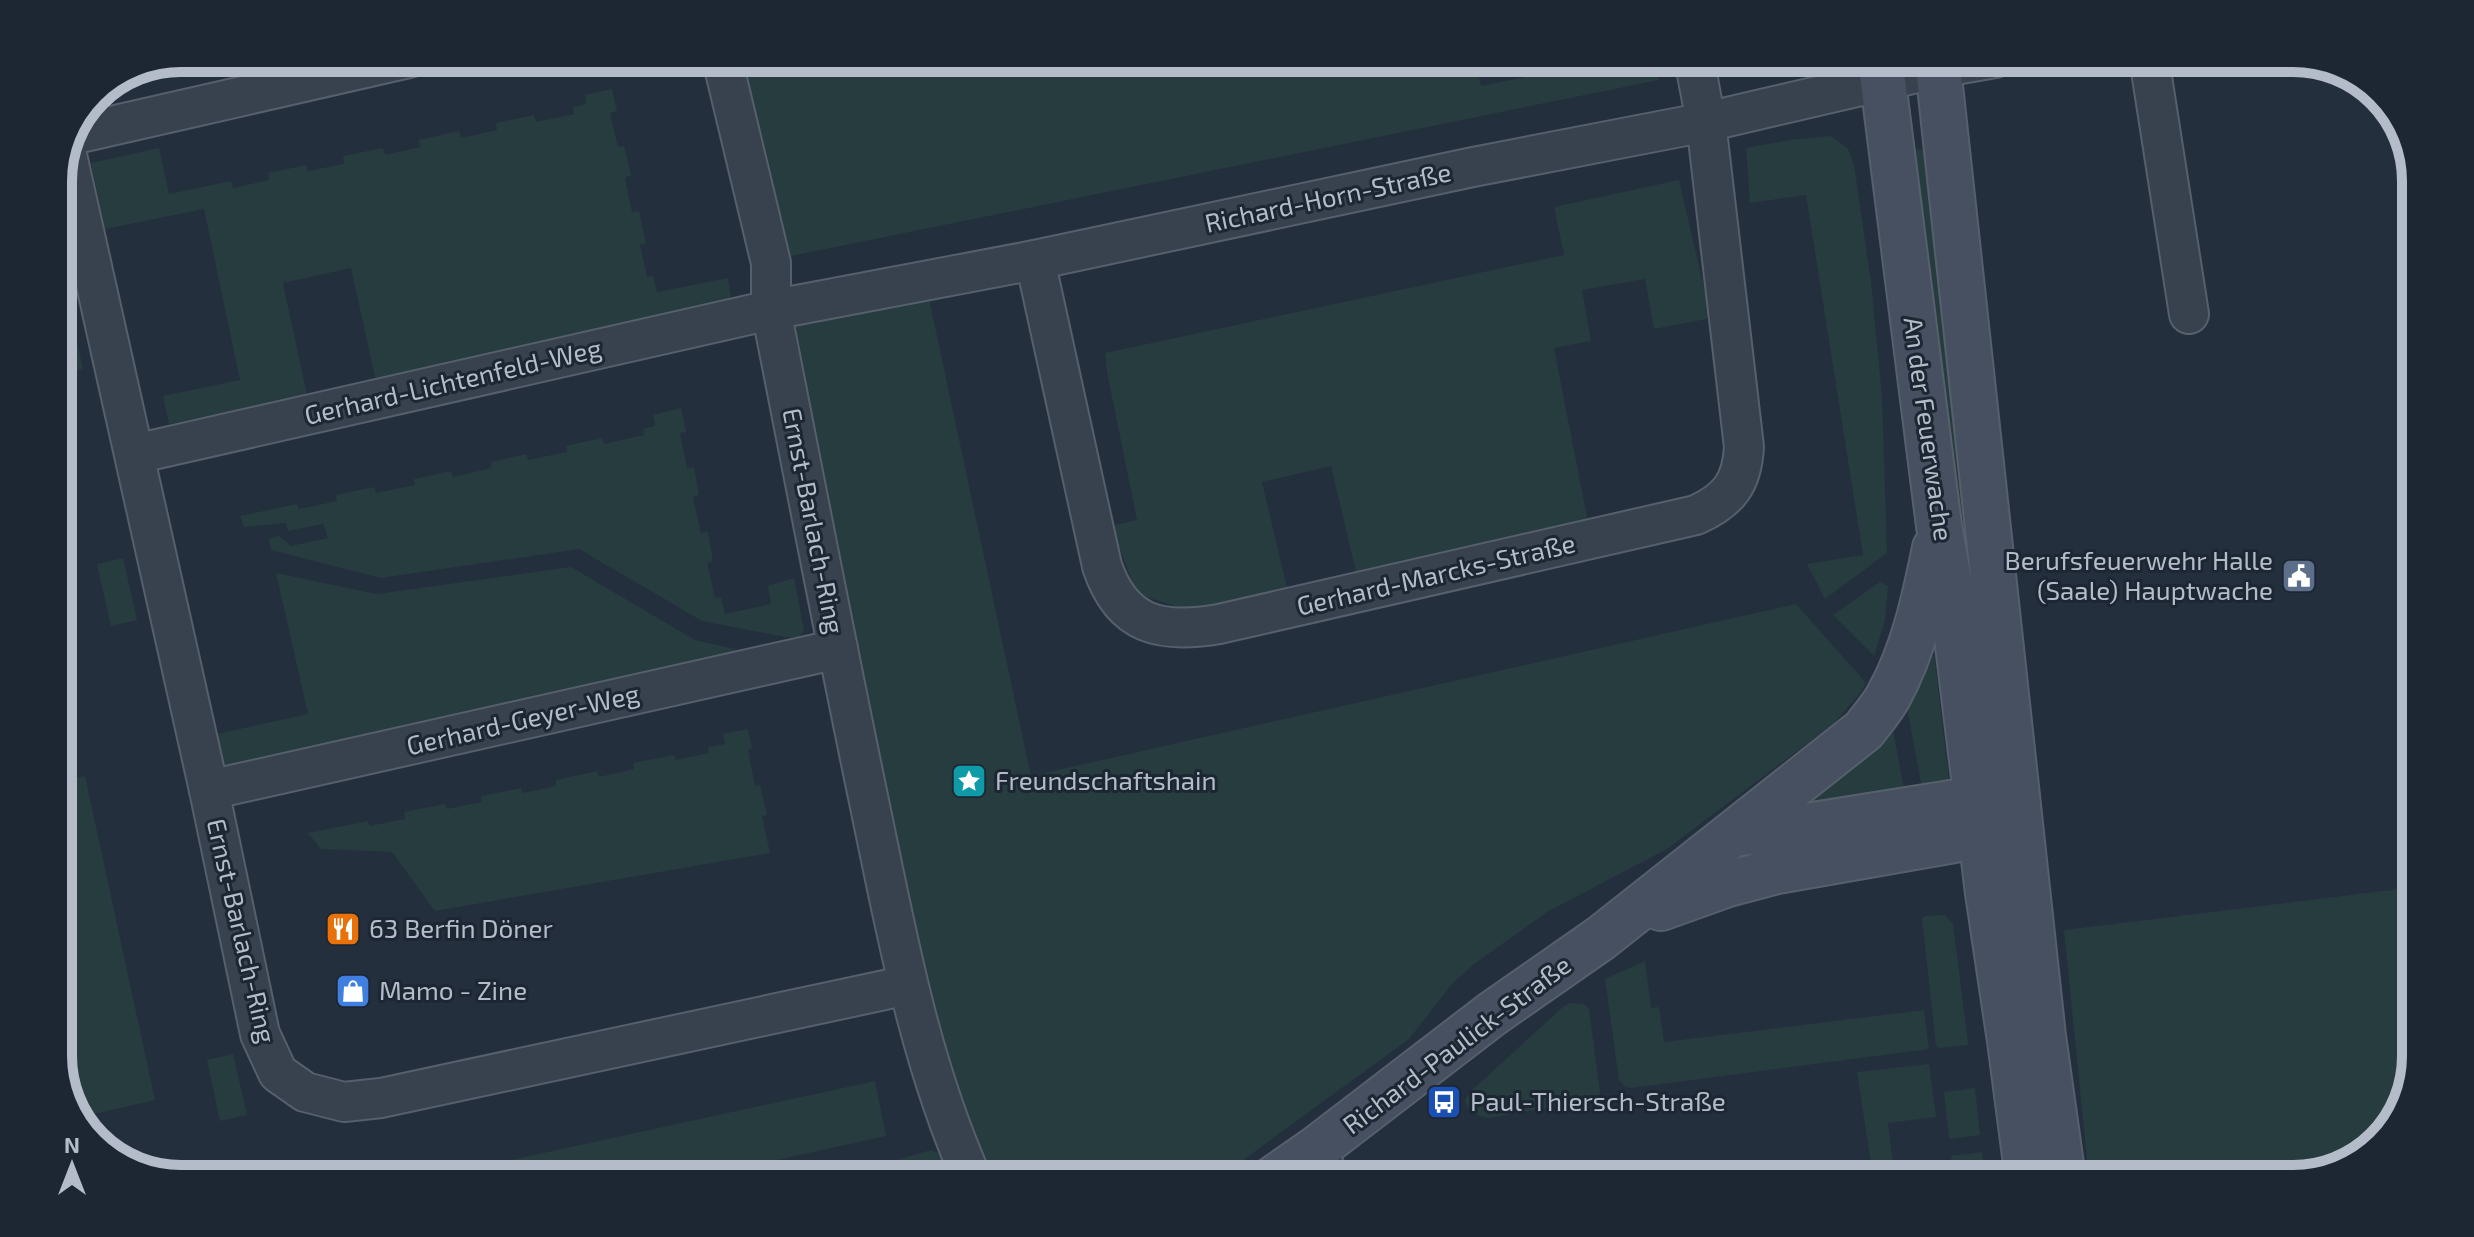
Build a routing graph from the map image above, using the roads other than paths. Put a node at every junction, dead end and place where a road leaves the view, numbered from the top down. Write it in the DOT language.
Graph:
graph roads {
  1 [pos="348,72"];
  2 [pos="725,72"];
  3 [pos="1697,72"];
  4 [pos="1872,72"];
  5 [pos="1882,72"];
  6 [pos="1939,72"];
  7 [pos="2151,72"];
  8 [pos="1706,122"];
  9 [pos="83,132"];
  10 [pos="72,177"];
  11 [pos="1035,260"];
  12 [pos="771,310"];
  13 [pos="2189,314"];
  14 [pos="135,454"];
  15 [pos="1939,526"];
  16 [pos="838,649"];
  17 [pos="209,790"];
  18 [pos="1993,813"];
  19 [pos="1737,833"];
  20 [pos="1901,850"];
  21 [pos="1988,893"];
  22 [pos="1601,938"];
  23 [pos="908,985"];
  24 [pos="1323,1164"];
  25 [pos="966,1165"];
  26 [pos="2026,1165"];
  27 [pos="2061,1165"];
  1 -- 9 [label="street"];
  2 -- 12 [label="street, Ernst-Barlach-Ring"];
  3 -- 8 [label="street, Gerhard-Marcks-Straße"];
  4 -- 8 [label="street, Richard-Horn-Straße"];
  5 -- 15 [label="street, An der Feuerwache"];
  6 -- 18 [label="street, An der Feuerwache"];
  7 -- 13 [label="street"];
  8 -- 11 [label="street, Richard-Horn-Straße"];
  8 -- 11 [label="street, Gerhard-Marcks-Straße"];
  10 -- 14 [label="street, Ernst-Barlach-Ring"];
  11 -- 12 [label="street, Richard-Horn-Straße"];
  12 -- 14 [label="street, Gerhard-Lichtenfeld-Weg"];
  12 -- 16 [label="street, Ernst-Barlach-Ring"];
  14 -- 17 [label="street, Ernst-Barlach-Ring"];
  15 -- 18 [label="street, An der Feuerwache"];
  15 -- 19 [label="street, Richard-Paulick-Straße"];
  16 -- 17 [label="street, Gerhard-Geyer-Weg"];
  16 -- 23 [label="street, Ernst-Barlach-Ring"];
  17 -- 23 [label="street, Ernst-Barlach-Ring"];
  18 -- 19 [label="street"];
  18 -- 20 [label="street, Richard-Paulick-Straße"];
  18 -- 21 [label="street, An der Feuerwache"];
  18 -- 27 [label="street, An der Feuerwache"];
  19 -- 22 [label="street, Richard-Paulick-Straße"];
  20 -- 21 [label="street"];
  20 -- 22 [label="street, Richard-Paulick-Straße"];
  21 -- 26 [label="street, An der Feuerwache"];
  22 -- 24 [label="street, Richard-Paulick-Straße"];
  23 -- 25 [label="street, Ernst-Barlach-Ring"];
}
